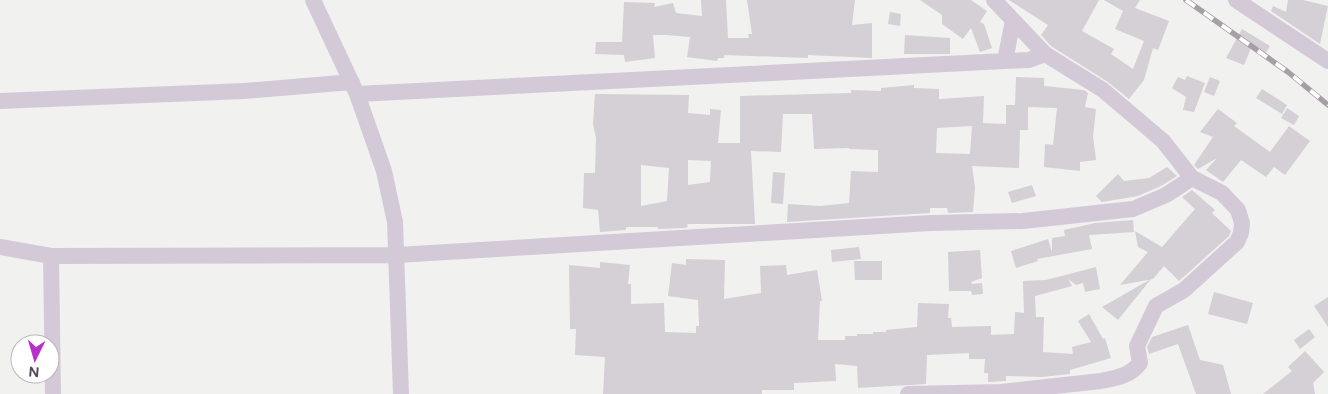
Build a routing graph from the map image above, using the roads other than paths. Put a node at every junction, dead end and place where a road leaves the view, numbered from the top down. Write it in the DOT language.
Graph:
graph roads {
  1 [pos="313,0"];
  2 [pos="994,0"];
  3 [pos="1236,0"];
  4 [pos="1013,20"];
  5 [pos="1045,54"];
  6 [pos="1005,61"];
  7 [pos="1328,61"];
  8 [pos="354,88"];
  9 [pos="0,101"];
  10 [pos="1192,178"];
  11 [pos="0,247"];
  12 [pos="396,255"];
  13 [pos="50,256"];
  14 [pos="53,394"];
  15 [pos="401,394"];
  16 [pos="908,394"];
  1 -- 8 [label="street"];
  2 -- 4 [label="street"];
  3 -- 7 [label="street"];
  4 -- 5 [label="street"];
  4 -- 6 [label="street"];
  5 -- 6 [label="street"];
  5 -- 10 [label="street"];
  6 -- 8 [label="street"];
  8 -- 9 [label="street"];
  8 -- 12 [label="street"];
  10 -- 12 [label="street"];
  10 -- 16 [label="street"];
  11 -- 13 [label="street"];
  12 -- 13 [label="street"];
  12 -- 15 [label="street"];
  13 -- 14 [label="street"];
}
